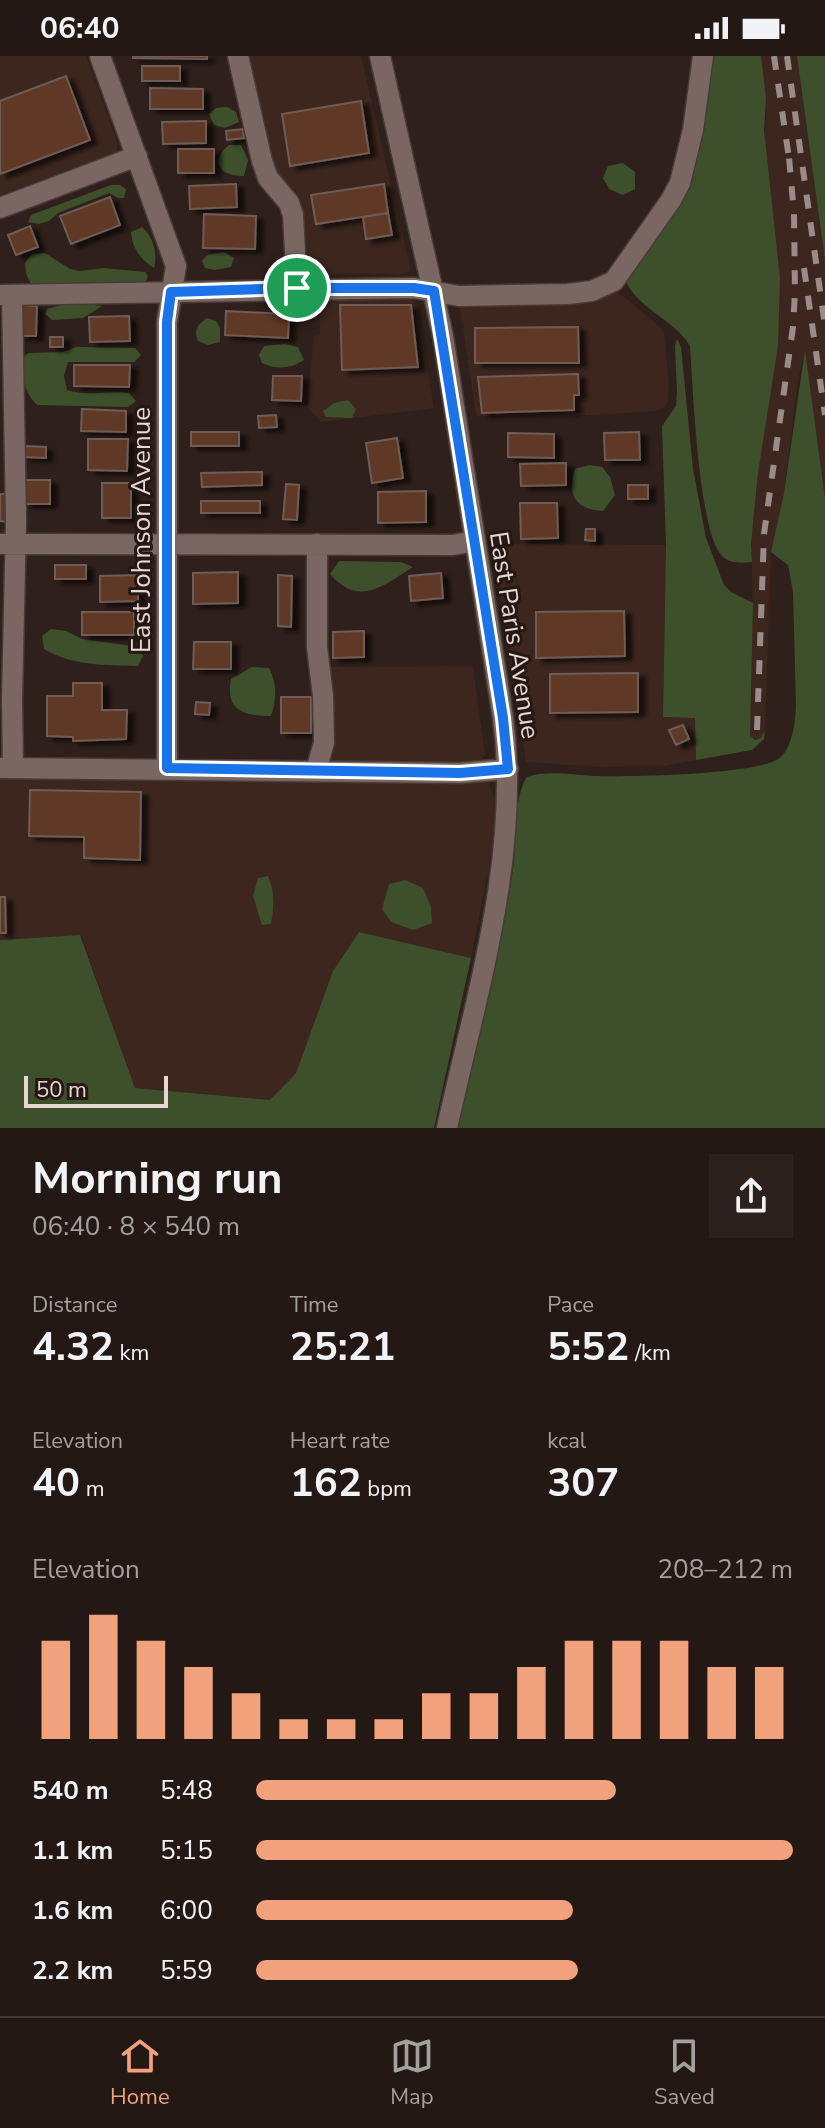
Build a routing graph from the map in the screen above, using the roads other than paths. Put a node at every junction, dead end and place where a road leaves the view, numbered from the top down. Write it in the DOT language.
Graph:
graph roads {
  1 [pos="100,56"];
  2 [pos="238,56"];
  3 [pos="380,56"];
  4 [pos="703,56"];
  5 [pos="137,156"];
  6 [pos="0,208"];
  7 [pos="297,288"];
  8 [pos="434,291"];
  9 [pos="171,292"];
  10 [pos="6,295"];
  11 [pos="475,541"];
  12 [pos="8,544"];
  13 [pos="167,544"];
  14 [pos="317,544"];
  15 [pos="6,768"];
  16 [pos="167,768"];
  17 [pos="508,769"];
  18 [pos="316,770"];
  19 [pos="447,1128"];
  1 -- 5 [label="street, East Johnson Avenue"];
  2 -- 7 [label="street"];
  3 -- 8 [label="street, East Paris Avenue"];
  4 -- 8 [label="street"];
  5 -- 6 [label="street"];
  5 -- 9 [label="street, East Johnson Avenue"];
  7 -- 8 [label="street"];
  7 -- 9 [label="street"];
  8 -- 11 [label="street, East Paris Avenue"];
  9 -- 10 [label="street"];
  9 -- 13 [label="street, East Johnson Avenue"];
  10 -- 12 [label="street"];
  11 -- 14 [label="street"];
  11 -- 17 [label="street, East Paris Avenue"];
  12 -- 13 [label="street"];
  12 -- 15 [label="street"];
  13 -- 14 [label="street"];
  13 -- 16 [label="street, East Johnson Avenue"];
  14 -- 18 [label="street"];
  15 -- 16 [label="street"];
  16 -- 18 [label="street"];
  17 -- 18 [label="street"];
  17 -- 19 [label="street, East Paris Avenue"];
}
